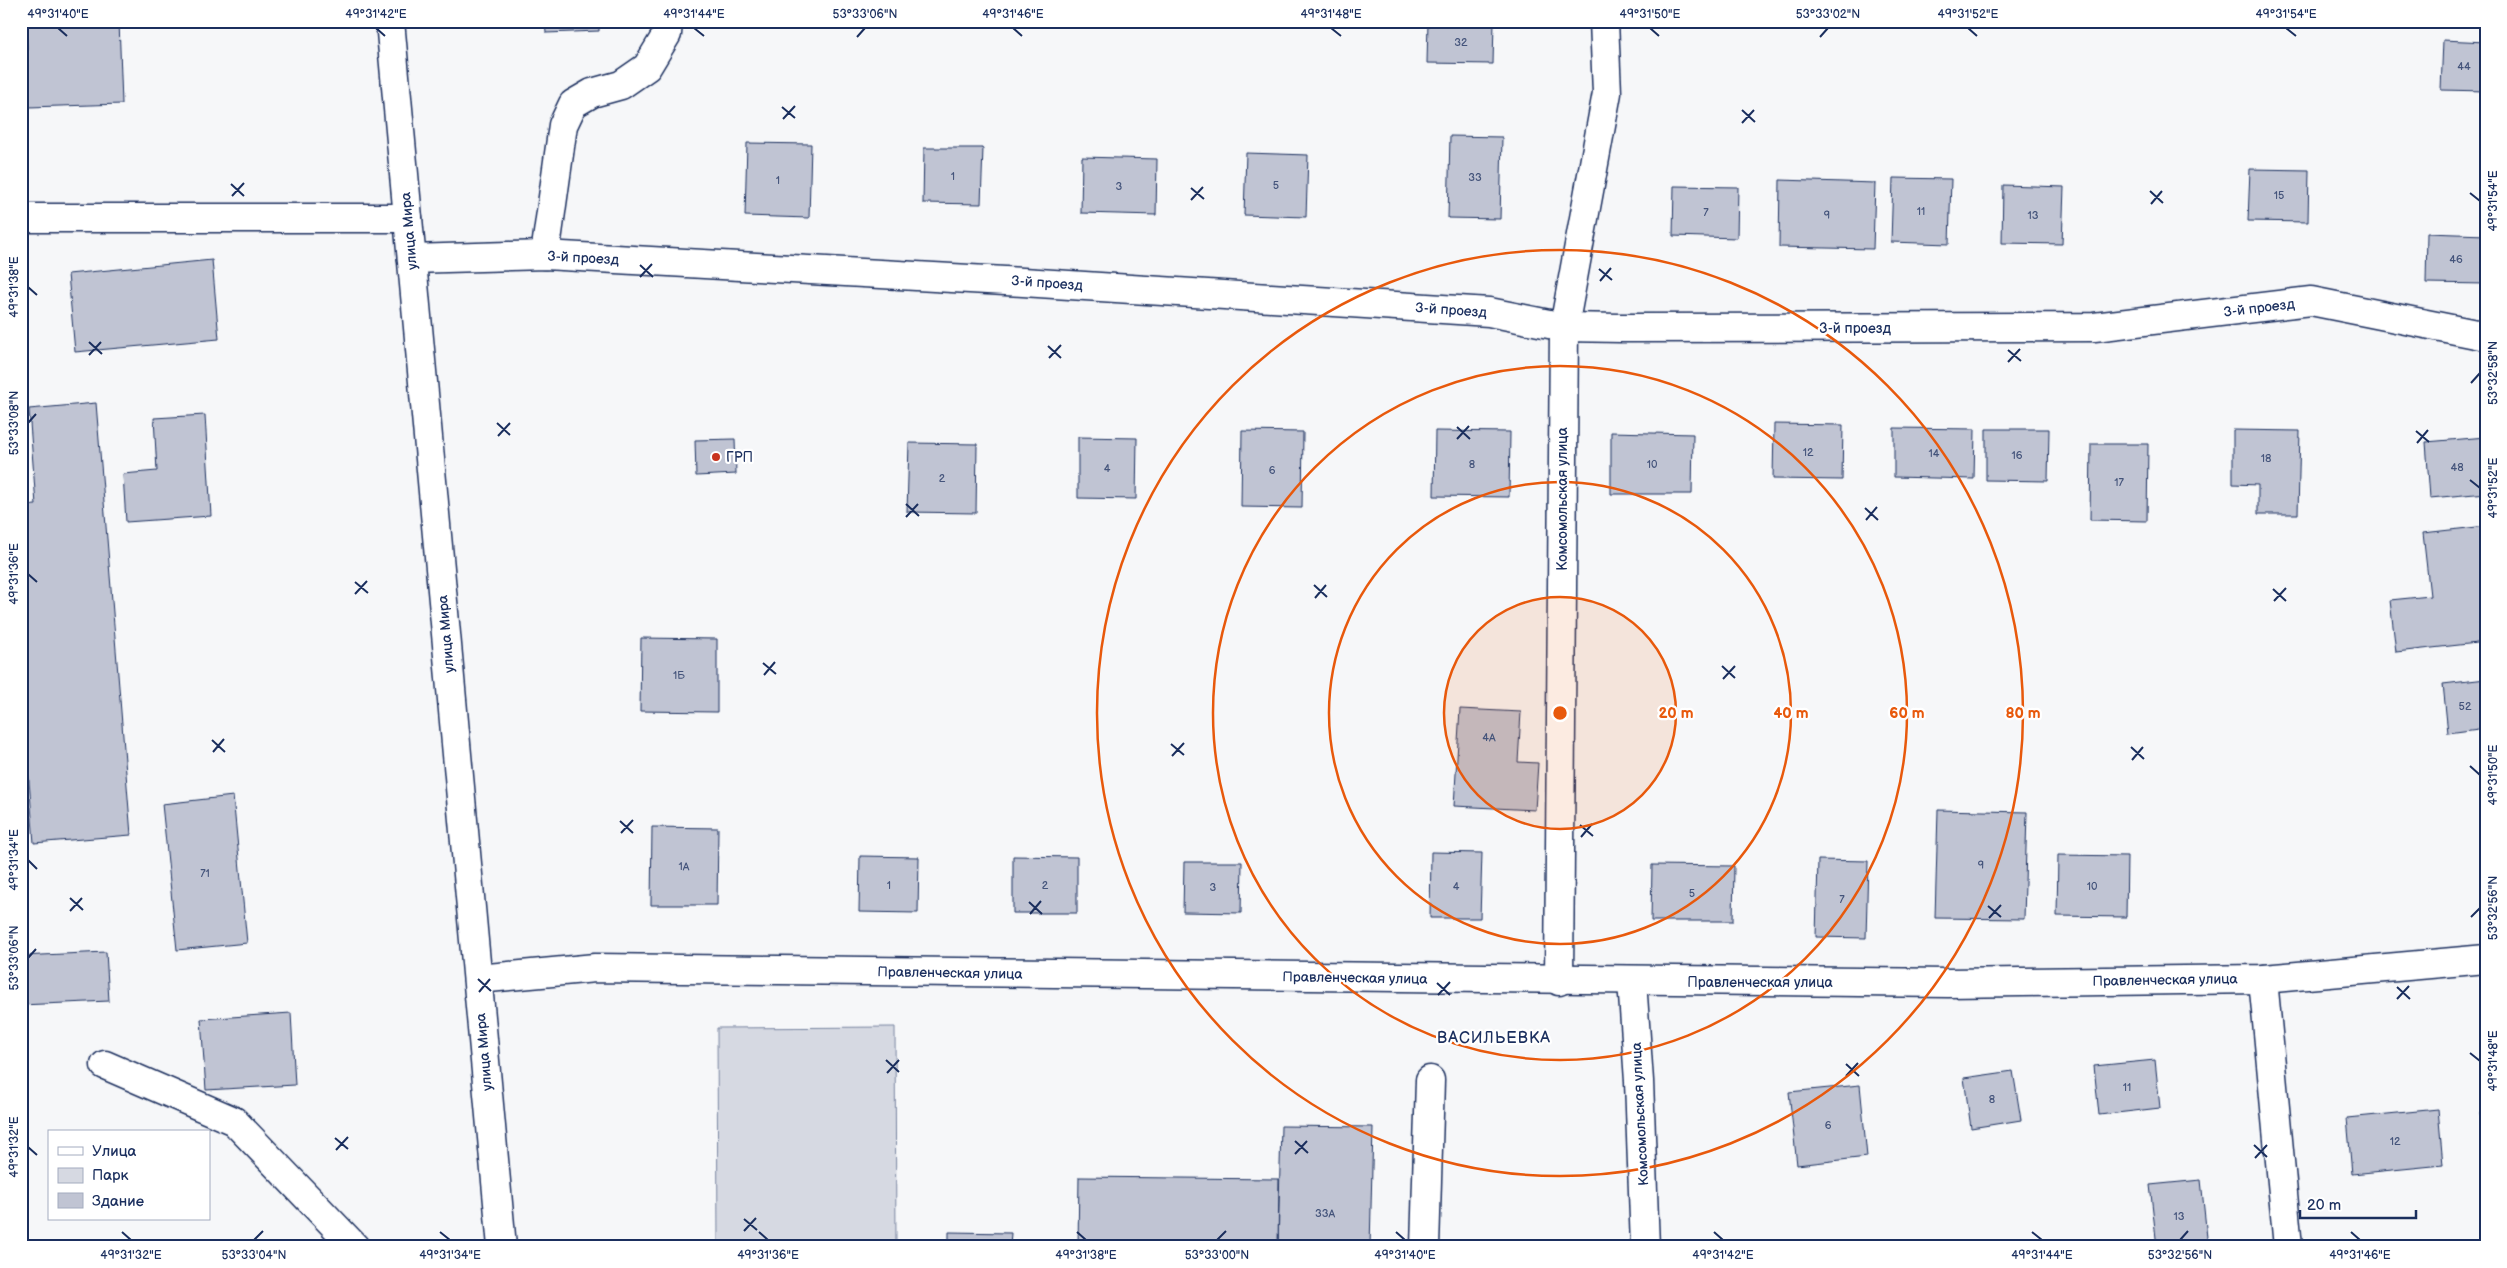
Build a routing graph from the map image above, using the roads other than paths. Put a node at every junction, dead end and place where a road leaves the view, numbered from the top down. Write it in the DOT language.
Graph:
graph roads {
  1 [pos="390,21"];
  2 [pos="668,21"];
  3 [pos="1604,21"];
  4 [pos="21,218"];
  5 [pos="408,218"];
  6 [pos="545,255"];
  7 [pos="412,259"];
  8 [pos="1564,326"];
  9 [pos="2486,336"];
  10 [pos="2486,959"];
  11 [pos="478,979"];
  12 [pos="2263,979"];
  13 [pos="1559,981"];
  14 [pos="1632,981"];
  15 [pos="105,1065"];
  16 [pos="1430,1080"];
  17 [pos="355,1247"];
  18 [pos="502,1247"];
  19 [pos="1425,1247"];
  20 [pos="1645,1247"];
  21 [pos="2288,1247"];
  1 -- 5 [label="street, улица Мира"];
  2 -- 6 [label="street"];
  3 -- 8 [label="street, Комсомольская улица"];
  4 -- 5 [label="street"];
  5 -- 7 [label="street, улица Мира"];
  6 -- 7 [label="street, 3-й проезд"];
  6 -- 8 [label="street, 3-й проезд"];
  7 -- 11 [label="street, улица Мира"];
  8 -- 9 [label="street, 3-й проезд"];
  8 -- 13 [label="street, Комсомольская улица"];
  10 -- 12 [label="street, Правленческая улица"];
  11 -- 13 [label="street, Правленческая улица"];
  11 -- 18 [label="street, улица Мира"];
  12 -- 14 [label="street, Правленческая улица"];
  12 -- 21 [label="street"];
  13 -- 14 [label="street, Правленческая улица"];
  14 -- 20 [label="street, Комсомольская улица"];
  15 -- 17 [label="street"];
  16 -- 19 [label="street"];
}
